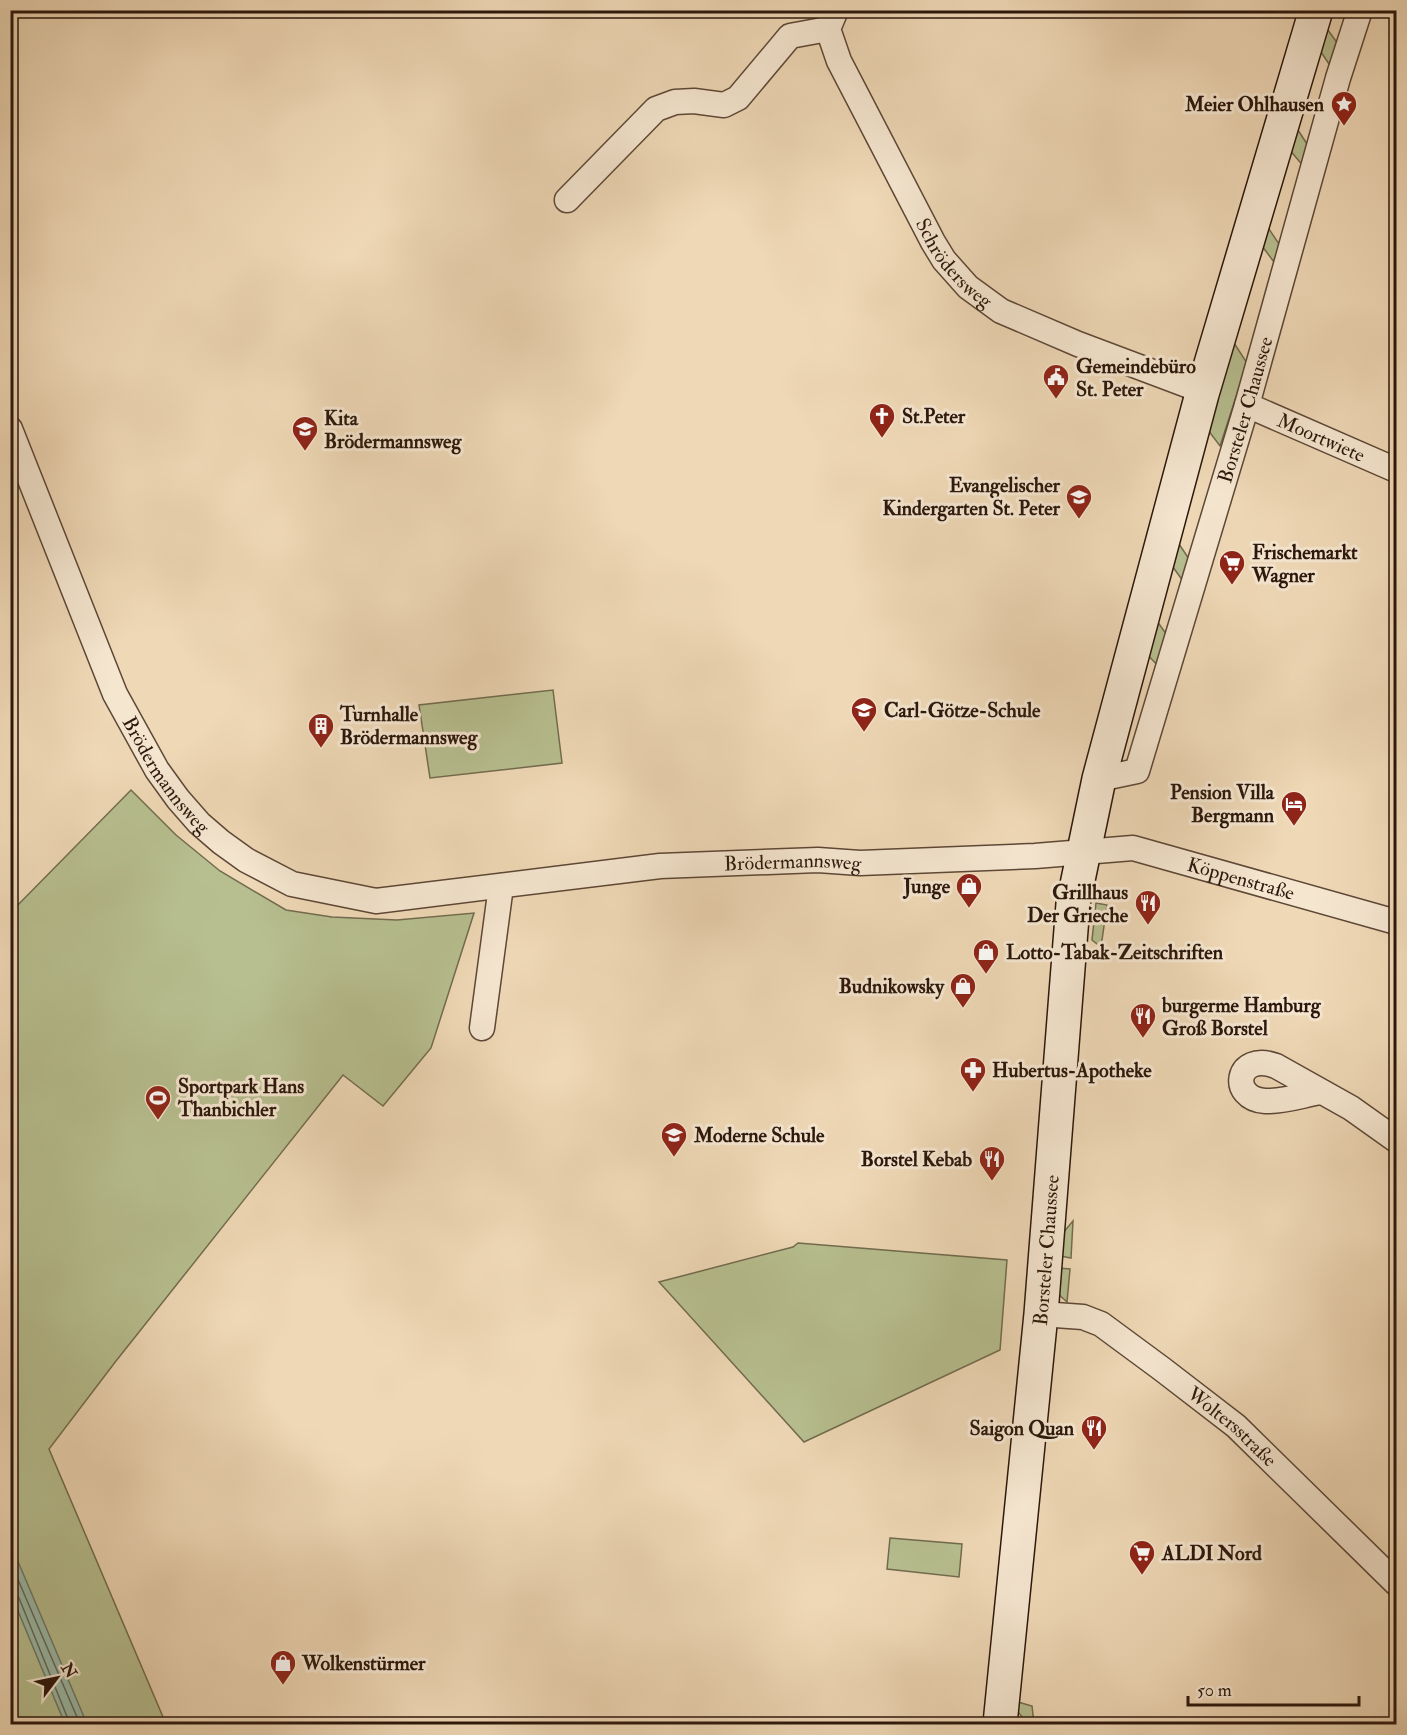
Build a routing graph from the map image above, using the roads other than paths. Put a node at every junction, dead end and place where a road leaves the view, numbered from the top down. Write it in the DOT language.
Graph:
graph roads {
  1 [pos="1316,10"];
  2 [pos="1360,10"];
  3 [pos="832,20"];
  4 [pos="567,200"];
  5 [pos="1203,391"];
  6 [pos="1247,405"];
  7 [pos="10,429"];
  8 [pos="1396,470"];
  9 [pos="1099,779"];
  10 [pos="1084,850"];
  11 [pos="501,886"];
  12 [pos="1396,922"];
  13 [pos="482,1028"];
  14 [pos="1321,1092"];
  15 [pos="1396,1140"];
  16 [pos="1041,1314"];
  17 [pos="1396,1583"];
  18 [pos="1000,1725"];
  1 -- 5 [label="main road, Borsteler Chaussee"];
  2 -- 6 [label="street, Borsteler Chaussee"];
  3 -- 4 [label="street"];
  3 -- 5 [label="street, Schrödersweg"];
  5 -- 9 [label="main road, Borsteler Chaussee"];
  6 -- 8 [label="street, Moortwiete"];
  6 -- 9 [label="street, Borsteler Chaussee"];
  7 -- 11 [label="street, Brödermannsweg"];
  9 -- 10 [label="main road, Borsteler Chaussee"];
  10 -- 11 [label="street, Brödermannsweg"];
  10 -- 12 [label="street, Köppenstraße"];
  10 -- 16 [label="main road, Borsteler Chaussee"];
  11 -- 13 [label="street"];
  14 -- 15 [label="street"];
  16 -- 17 [label="street, Woltersstraße"];
  16 -- 18 [label="main road, Borsteler Chaussee"];
}
